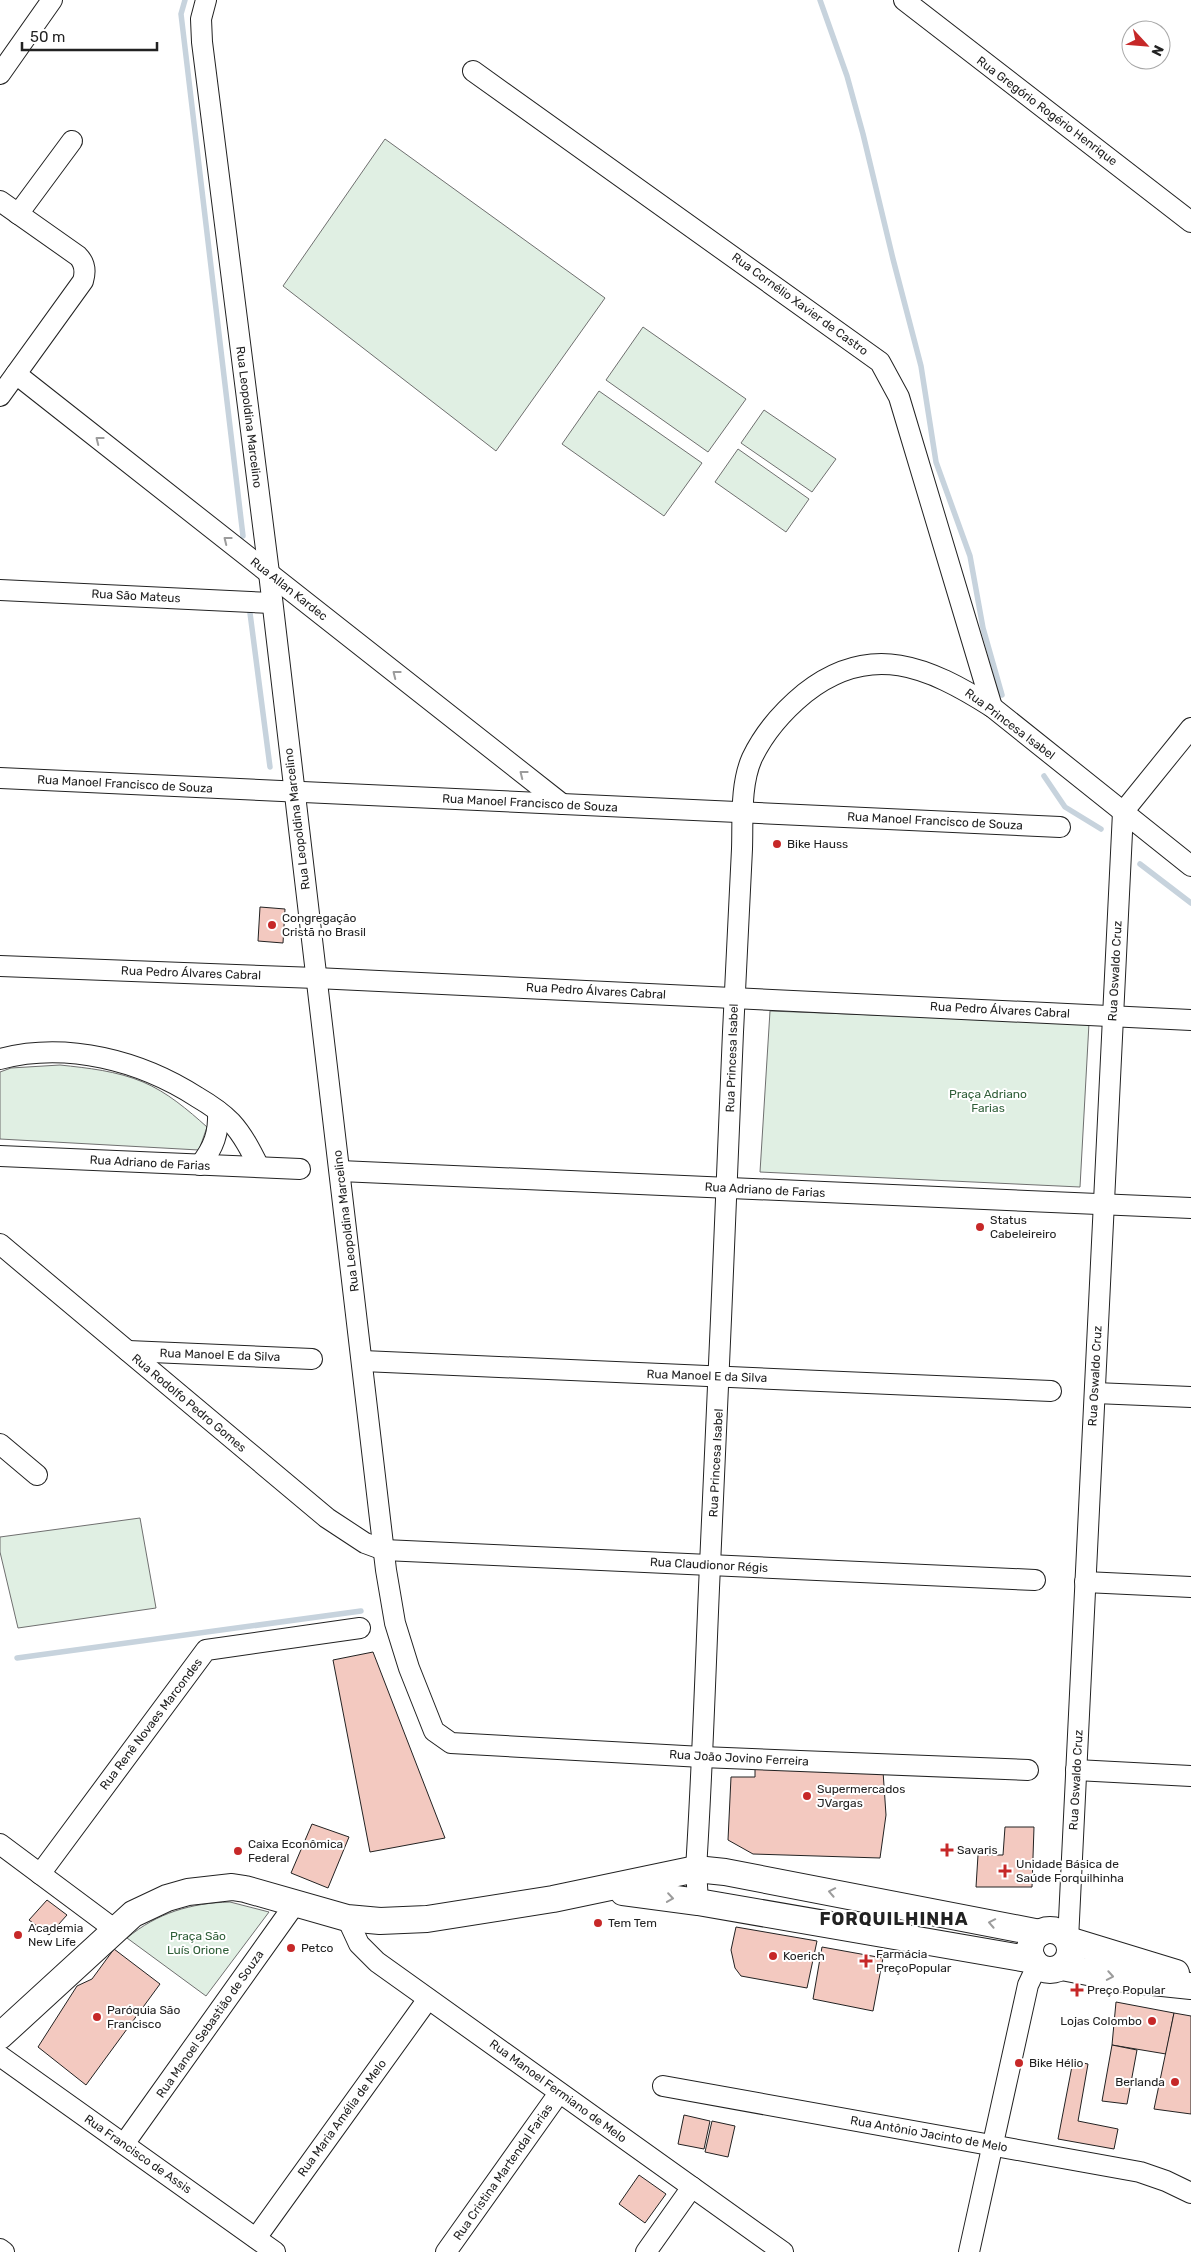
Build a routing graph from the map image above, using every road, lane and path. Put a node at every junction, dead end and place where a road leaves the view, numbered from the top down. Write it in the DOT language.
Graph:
graph roads {
  1 [pos="52,0"];
  2 [pos="206,0"];
  3 [pos="904,0"];
  4 [pos="473,71"];
  5 [pos="0,74"];
  6 [pos="72,141"];
  7 [pos="0,201"];
  8 [pos="18,214"];
  9 [pos="1191,222"];
  10 [pos="16,374"];
  11 [pos="0,396"];
  12 [pos="269,573"];
  13 [pos="0,590"];
  14 [pos="272,603"];
  15 [pos="992,707"];
  16 [pos="1191,728"];
  17 [pos="0,778"];
  18 [pos="294,792"];
  19 [pos="562,804"];
  20 [pos="1123,812"];
  21 [pos="744,813"];
  22 [pos="1060,827"];
  23 [pos="1191,866"];
  24 [pos="0,966"];
  25 [pos="316,978"];
  26 [pos="735,998"];
  27 [pos="1113,1016"];
  28 [pos="1191,1020"];
  29 [pos="0,1059"];
  30 [pos="218,1111"];
  31 [pos="0,1156"];
  32 [pos="200,1165"];
  33 [pos="259,1167"];
  34 [pos="300,1169"];
  35 [pos="340,1171"];
  36 [pos="726,1188"];
  37 [pos="1104,1205"];
  38 [pos="1191,1208"];
  39 [pos="0,1244"];
  40 [pos="128,1351"];
  41 [pos="312,1359"];
  42 [pos="362,1362"];
  43 [pos="720,1377"];
  44 [pos="1051,1391"];
  45 [pos="1095,1393"];
  46 [pos="1191,1397"];
  47 [pos="0,1444"];
  48 [pos="37,1475"];
  49 [pos="384,1550"];
  50 [pos="710,1565"];
  51 [pos="1035,1580"];
  52 [pos="1085,1582"];
  53 [pos="1191,1587"];
  54 [pos="360,1628"];
  55 [pos="450,1743"];
  56 [pos="702,1757"];
  57 [pos="1028,1770"];
  58 [pos="1076,1770"];
  59 [pos="1191,1776"];
  60 [pos="0,1844"];
  61 [pos="696,1869"];
  62 [pos="40,1874"];
  63 [pos="605,1890"];
  64 [pos="698,1902"];
  65 [pos="883,1902"];
  66 [pos="295,1904"];
  67 [pos="347,1918"];
  68 [pos="114,1929"];
  69 [pos="1040,1933"];
  70 [pos="877,1934"];
  71 [pos="1068,1940"];
  72 [pos="1044,1964"];
  73 [pos="1191,1977"];
  74 [pos="1191,1986"];
  75 [pos="428,1999"];
  76 [pos="0,2036"];
  77 [pos="0,2056"];
  78 [pos="663,2086"];
  79 [pos="559,2092"];
  80 [pos="124,2144"];
  81 [pos="993,2145"];
  82 [pos="692,2187"];
  83 [pos="1191,2193"];
  84 [pos="256,2238"];
  85 [pos="0,2249"];
  86 [pos="4,2252"];
  87 [pos="276,2252"];
  88 [pos="446,2252"];
  89 [pos="646,2252"];
  90 [pos="783,2252"];
  91 [pos="969,2252"];
  1 -- 5 [label="street"];
  2 -- 12 [label="street, Rua Leopoldina Marcelino"];
  3 -- 9 [label="street, Rua Gregório Rogério Henrique"];
  4 -- 15 [label="street, Rua Cornélio Xavier de Castro"];
  6 -- 8 [label="street"];
  7 -- 8 [label="street"];
  8 -- 10 [label="street"];
  10 -- 11 [label="street"];
  12 -- 10 [label="street, Rua Allan Kardec, one-way"];
  12 -- 14 [label="street, Rua Leopoldina Marcelino"];
  19 -- 12 [label="street, Rua Allan Kardec, one-way"];
  13 -- 14 [label="street, Rua São Mateus"];
  14 -- 18 [label="street, Rua Leopoldina Marcelino"];
  15 -- 20 [label="street, Rua Princesa Isabel"];
  15 -- 21 [label="street, Rua Princesa Isabel"];
  16 -- 20 [label="street"];
  17 -- 18 [label="street, Rua Manoel Francisco de Souza"];
  18 -- 19 [label="street, Rua Manoel Francisco de Souza"];
  18 -- 25 [label="street, Rua Leopoldina Marcelino"];
  19 -- 21 [label="street, Rua Manoel Francisco de Souza"];
  20 -- 23 [label="street, Rua Princesa Isabel"];
  20 -- 27 [label="street, Rua Oswaldo Cruz"];
  21 -- 22 [label="street, Rua Manoel Francisco de Souza"];
  21 -- 26 [label="street, Rua Princesa Isabel"];
  24 -- 25 [label="street, Rua Pedro Álvares Cabral"];
  25 -- 26 [label="street, Rua Pedro Álvares Cabral"];
  25 -- 35 [label="street, Rua Leopoldina Marcelino"];
  26 -- 27 [label="street, Rua Pedro Álvares Cabral"];
  26 -- 36 [label="street, Rua Princesa Isabel"];
  27 -- 28 [label="street, Rua Pedro Álvares Cabral"];
  27 -- 37 [label="street, Rua Oswaldo Cruz"];
  29 -- 30 [label="street"];
  30 -- 32 [label="street"];
  30 -- 33 [label="street"];
  31 -- 32 [label="street, Rua Adriano de Farias"];
  32 -- 33 [label="street, Rua Adriano de Farias"];
  33 -- 34 [label="street, Rua Adriano de Farias"];
  35 -- 36 [label="street, Rua Adriano de Farias"];
  35 -- 42 [label="street, Rua Leopoldina Marcelino"];
  36 -- 37 [label="street, Rua Adriano de Farias"];
  36 -- 43 [label="street, Rua Princesa Isabel"];
  37 -- 38 [label="street, Rua Adriano de Farias"];
  37 -- 45 [label="street, Rua Oswaldo Cruz"];
  39 -- 40 [label="street, Rua Rodolfo Pedro Gomes"];
  40 -- 41 [label="street, Rua Manoel E da Silva"];
  40 -- 49 [label="street, Rua Rodolfo Pedro Gomes"];
  42 -- 43 [label="street, Rua Manoel E da Silva"];
  42 -- 49 [label="street, Rua Leopoldina Marcelino"];
  43 -- 44 [label="street, Rua Manoel E da Silva"];
  43 -- 50 [label="street, Rua Princesa Isabel"];
  45 -- 46 [label="street"];
  45 -- 52 [label="street, Rua Oswaldo Cruz"];
  47 -- 48 [label="street"];
  49 -- 50 [label="street, Rua Claudionor Régis"];
  49 -- 55 [label="street, Rua Leopoldina Marcelino"];
  50 -- 51 [label="street, Rua Claudionor Régis"];
  50 -- 56 [label="street, Rua Princesa Isabel"];
  52 -- 53 [label="street"];
  52 -- 58 [label="street, Rua Oswaldo Cruz"];
  54 -- 62 [label="street, Rua Renê Novaes Marcondes"];
  55 -- 56 [label="street, Rua João Jovino Ferreira"];
  56 -- 57 [label="street, Rua João Jovino Ferreira"];
  56 -- 61 [label="street, Rua Princesa Isabel"];
  58 -- 59 [label="street"];
  58 -- 71 [label="street, Rua Oswaldo Cruz"];
  60 -- 62 [label="street"];
  61 -- 63 [label="main road"];
  61 -- 64 [label="street, Rua Princesa Isabel"];
  65 -- 61 [label="main road, one-way"];
  62 -- 68 [label="street"];
  63 -- 64 [label="main road, one-way"];
  63 -- 67 [label="main road"];
  64 -- 70 [label="main road"];
  69 -- 65 [label="main road, one-way"];
  65 -- 70 [label="main road"];
  66 -- 67 [label="main road"];
  66 -- 68 [label="main road"];
  66 -- 80 [label="street, Rua Manoel Sebastião de Souza"];
  67 -- 75 [label="street, Rua Manoel Fermiano de Melo"];
  68 -- 76 [label="main road"];
  69 -- 71 [label="main road"];
  69 -- 72 [label="main road"];
  70 -- 72 [label="main road"];
  71 -- 72 [label="main road"];
  71 -- 73 [label="main road"];
  72 -- 74 [label="main road, one-way"];
  72 -- 81 [label="street"];
  75 -- 79 [label="street, Rua Manoel Fermiano de Melo"];
  75 -- 84 [label="street, Rua Maria Amélia de Melo"];
  77 -- 80 [label="street, Rua Francisco de Assis"];
  78 -- 81 [label="street, Rua Antônio Jacinto de Melo"];
  79 -- 82 [label="street, Rua Manoel Fermiano de Melo"];
  79 -- 88 [label="street, Rua Cristina Martendal Farias"];
  80 -- 84 [label="street, Rua Francisco de Assis"];
  81 -- 83 [label="street, Rua Antônio Jacinto de Melo"];
  81 -- 91 [label="street"];
  82 -- 89 [label="street"];
  82 -- 90 [label="street, Rua Manoel Fermiano de Melo"];
  84 -- 87 [label="street, Rua Francisco de Assis"];
  85 -- 86 [label="street"];
}
